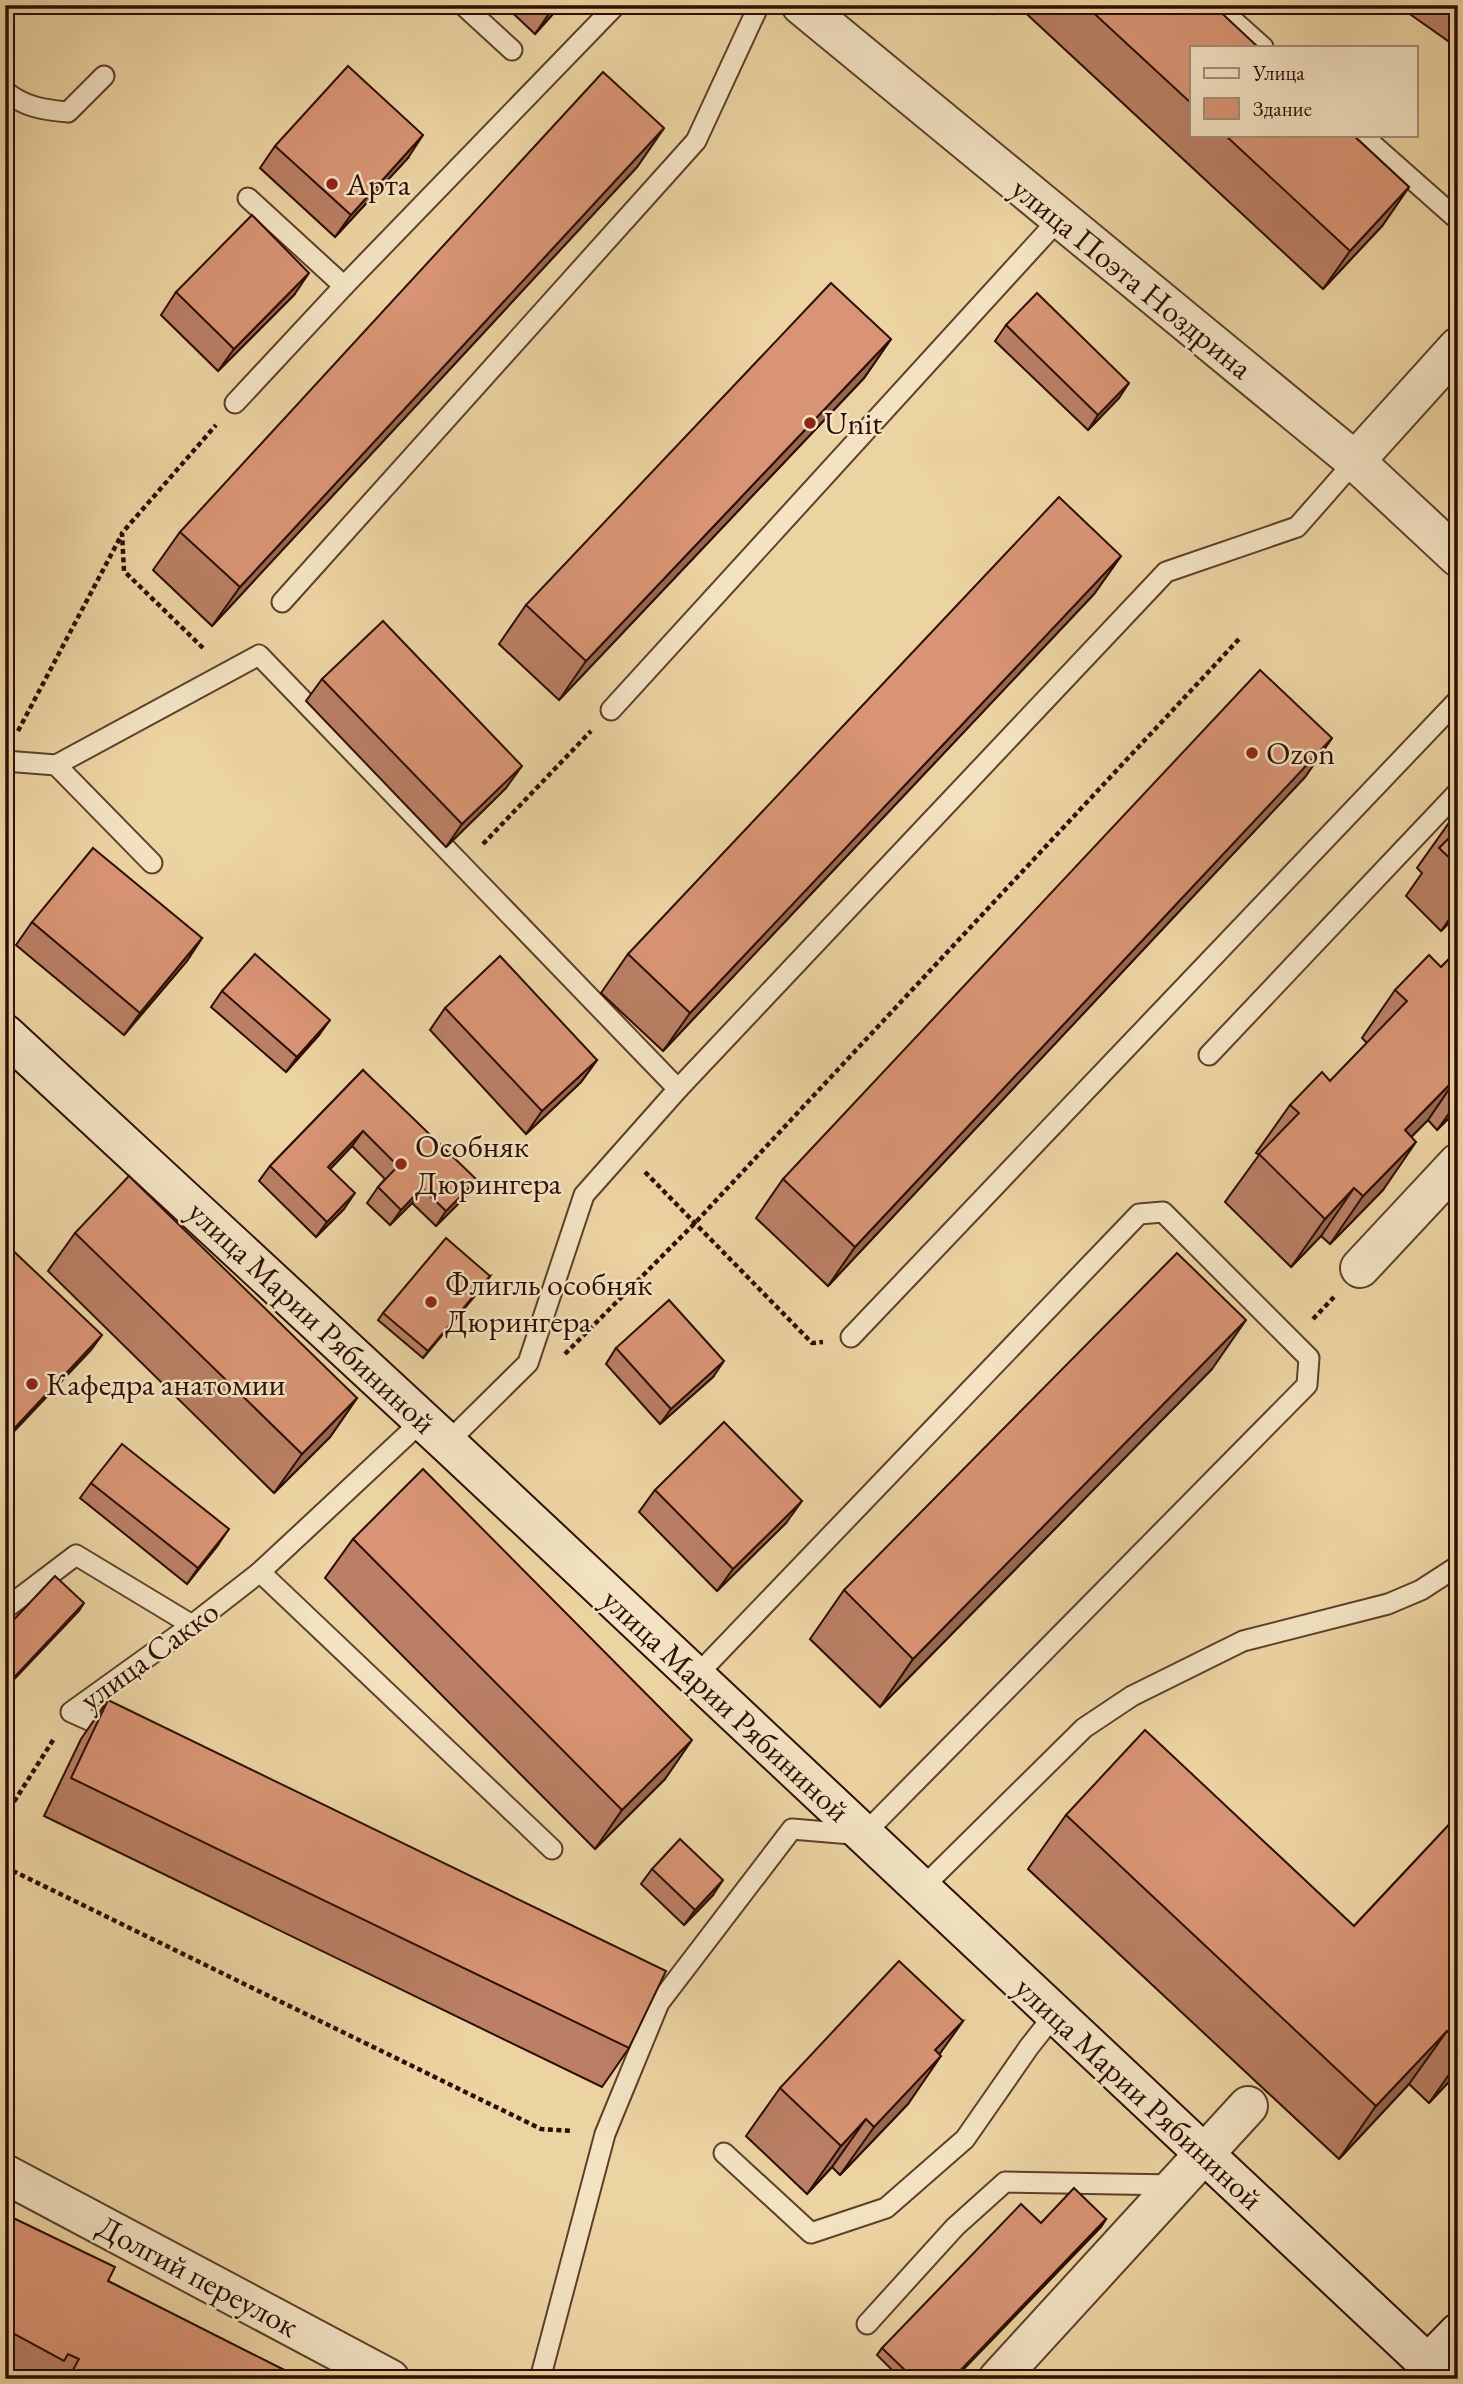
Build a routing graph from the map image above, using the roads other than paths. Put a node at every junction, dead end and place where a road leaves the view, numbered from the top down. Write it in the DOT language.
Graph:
graph roads {
  1 [pos="463,5"];
  2 [pos="616,5"];
  3 [pos="759,5"];
  4 [pos="801,5"];
  5 [pos="1216,5"];
  6 [pos="1262,46"];
  7 [pos="512,50"];
  8 [pos="104,76"];
  9 [pos="5,91"];
  10 [pos="1363,136"];
  11 [pos="248,198"];
  12 [pos="1059,218"];
  13 [pos="1458,220"];
  14 [pos="344,286"];
  15 [pos="1458,347"];
  16 [pos="235,403"];
  17 [pos="1355,461"];
  18 [pos="1458,556"];
  19 [pos="282,602"];
  20 [pos="1458,700"];
  21 [pos="611,710"];
  22 [pos="8,752"];
  23 [pos="56,765"];
  24 [pos="1458,792"];
  25 [pos="152,863"];
  26 [pos="5,1034"];
  27 [pos="1209,1055"];
  28 [pos="678,1089"];
  29 [pos="1458,1163"];
  30 [pos="1360,1268"];
  31 [pos="851,1337"];
  32 [pos="435,1432"];
  33 [pos="1458,1566"];
  34 [pos="260,1572"];
  35 [pos="5,1609"];
  36 [pos="192,1625"];
  37 [pos="695,1677"];
  38 [pos="135,1741"];
  39 [pos="863,1835"];
  40 [pos="552,1849"];
  41 [pos="921,1889"];
  42 [pos="1055,2014"];
  43 [pos="1248,2106"];
  44 [pos="724,2153"];
  45 [pos="1205,2155"];
  46 [pos="5,2174"];
  47 [pos="1176,2185"];
  48 [pos="867,2324"];
  49 [pos="1458,2333"];
  50 [pos="1436,2371"];
  51 [pos="390,2379"];
  52 [pos="540,2379"];
  53 [pos="998,2379"];
  1 -- 7 [label="lane"];
  2 -- 14 [label="lane"];
  3 -- 19 [label="lane"];
  4 -- 12 [label="street, улица Поэта Ноздрина"];
  5 -- 6 [label="lane"];
  8 -- 9 [label="lane"];
  10 -- 13 [label="lane"];
  11 -- 14 [label="lane"];
  12 -- 17 [label="street, улица Поэта Ноздрина"];
  12 -- 21 [label="lane"];
  14 -- 16 [label="lane"];
  15 -- 17 [label="street"];
  17 -- 18 [label="street, улица Поэта Ноздрина"];
  17 -- 28 [label="lane, улица Сакко"];
  20 -- 31 [label="lane"];
  22 -- 23 [label="lane"];
  23 -- 25 [label="lane"];
  23 -- 28 [label="lane"];
  24 -- 27 [label="lane"];
  26 -- 32 [label="street, улица Марии Рябининой"];
  28 -- 32 [label="lane, улица Сакко"];
  29 -- 30 [label="street"];
  32 -- 34 [label="lane, улица Сакко"];
  32 -- 37 [label="street, улица Марии Рябининой"];
  33 -- 41 [label="lane"];
  34 -- 36 [label="lane, улица Сакко"];
  34 -- 40 [label="lane"];
  35 -- 36 [label="lane"];
  36 -- 38 [label="lane, улица Сакко"];
  37 -- 39 [label="street, улица Марии Рябининой"];
  37 -- 39 [label="lane"];
  39 -- 41 [label="street, улица Марии Рябининой"];
  39 -- 52 [label="lane"];
  41 -- 42 [label="street, улица Марии Рябининой"];
  42 -- 44 [label="lane"];
  42 -- 45 [label="street, улица Марии Рябининой"];
  43 -- 45 [label="street"];
  45 -- 47 [label="street"];
  45 -- 50 [label="street, улица Марии Рябининой"];
  46 -- 51 [label="street, Долгий переулок"];
  47 -- 48 [label="lane"];
  47 -- 53 [label="street"];
  49 -- 50 [label="street"];
}
